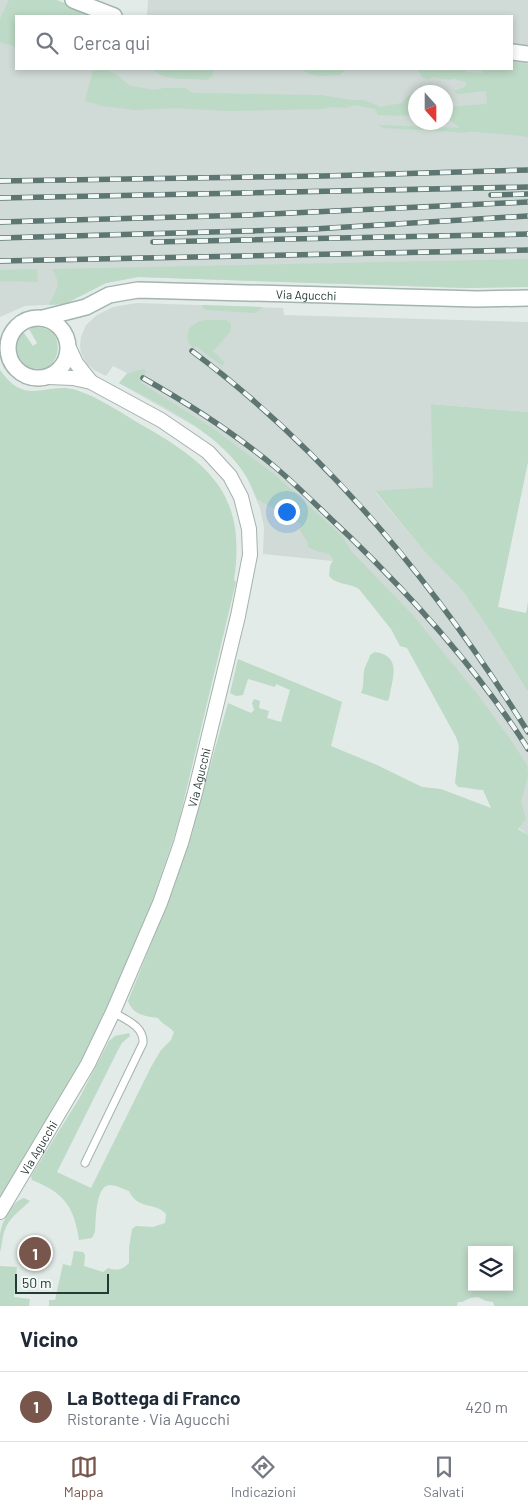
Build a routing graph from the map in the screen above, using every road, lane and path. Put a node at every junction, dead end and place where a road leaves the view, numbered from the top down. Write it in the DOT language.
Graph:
graph roads {
  1 [pos="73,0"];
  2 [pos="111,15"];
  3 [pos="513,52"];
  4 [pos="528,54"];
  5 [pos="528,298"];
  6 [pos="86,307"];
  7 [pos="43,318"];
  8 [pos="16,328"];
  9 [pos="0,330"];
  10 [pos="68,344"];
  11 [pos="6,359"];
  12 [pos="48,377"];
  13 [pos="91,382"];
  14 [pos="113,1012"];
  15 [pos="84,1163"];
  16 [pos="0,1212"];
  1 -- 2 [label="street"];
  3 -- 4 [label="street"];
  5 -- 6 [label="street, Via Agucchi"];
  6 -- 7 [label="street, Via Agucchi"];
  6 -- 10 [label="street"];
  7 -- 8 [label="street"];
  7 -- 10 [label="street"];
  8 -- 9 [label="street"];
  8 -- 11 [label="street"];
  10 -- 12 [label="street"];
  10 -- 13 [label="street, Via Agucchi"];
  11 -- 12 [label="street"];
  12 -- 13 [label="street, Via Agucchi"];
  13 -- 14 [label="street, Via Agucchi"];
  14 -- 15 [label="lane"];
  14 -- 16 [label="street, Via Agucchi"];
}
